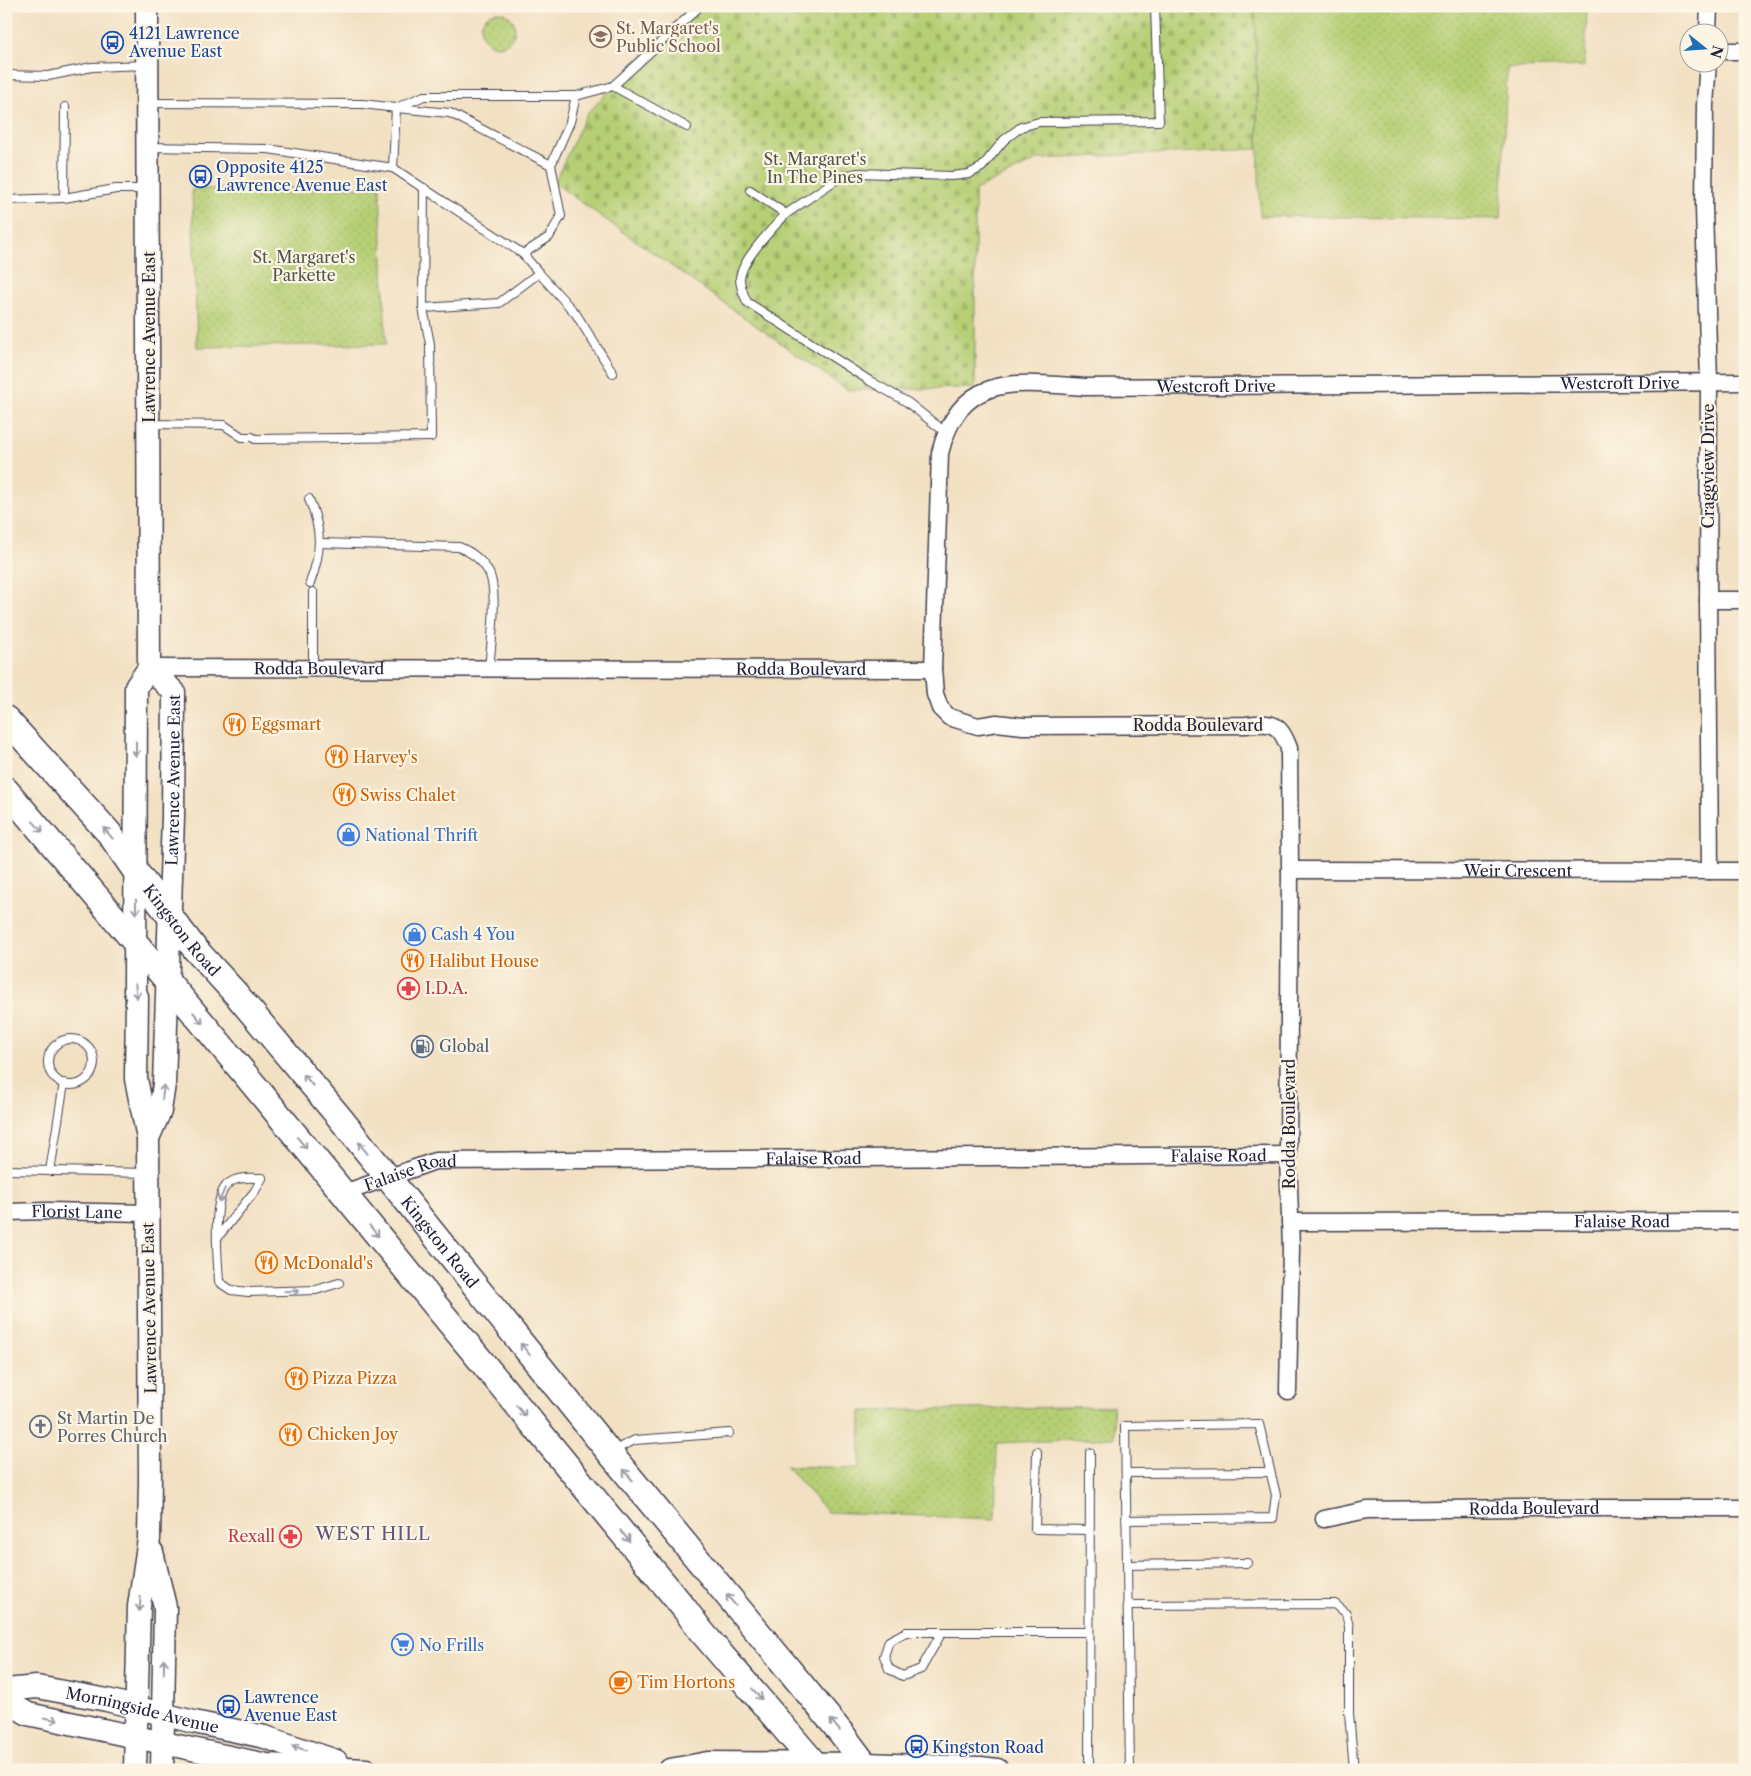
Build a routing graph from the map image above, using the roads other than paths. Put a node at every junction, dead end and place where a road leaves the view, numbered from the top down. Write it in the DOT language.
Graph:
graph roads {
  1 [pos="147,6"];
  2 [pos="700,6"];
  3 [pos="1155,6"];
  4 [pos="1709,6"];
  5 [pos="1708,22"];
  6 [pos="1728,51"];
  7 [pos="1745,51"];
  8 [pos="148,65"];
  9 [pos="1707,72"];
  10 [pos="6,75"];
  11 [pos="613,86"];
  12 [pos="576,96"];
  13 [pos="148,102"];
  14 [pos="65,108"];
  15 [pos="396,108"];
  16 [pos="688,127"];
  17 [pos="148,148"];
  18 [pos="551,165"];
  19 [pos="393,168"];
  20 [pos="424,188"];
  21 [pos="148,189"];
  22 [pos="750,190"];
  23 [pos="64,198"];
  24 [pos="6,200"];
  25 [pos="786,214"];
  26 [pos="523,254"];
  27 [pos="539,273"];
  28 [pos="423,308"];
  29 [pos="612,373"];
  30 [pos="1709,382"];
  31 [pos="1745,382"];
  32 [pos="150,424"];
  33 [pos="945,432"];
  34 [pos="309,499"];
  35 [pos="320,544"];
  36 [pos="310,583"];
  37 [pos="314,592"];
  38 [pos="1708,600"];
  39 [pos="1745,600"];
  40 [pos="150,668"];
  41 [pos="489,668"];
  42 [pos="313,669"];
  43 [pos="933,669"];
  44 [pos="6,719"];
  45 [pos="6,790"];
  46 [pos="1290,870"];
  47 [pos="1710,870"];
  48 [pos="1745,871"];
  49 [pos="136,872"];
  50 [pos="170,915"];
  51 [pos="136,942"];
  52 [pos="167,980"];
  53 [pos="64,1083"];
  54 [pos="148,1138"];
  55 [pos="1288,1155"];
  56 [pos="6,1170"];
  57 [pos="50,1171"];
  58 [pos="148,1173"];
  59 [pos="387,1178"];
  60 [pos="344,1193"];
  61 [pos="6,1212"];
  62 [pos="148,1213"];
  63 [pos="1745,1221"];
  64 [pos="1290,1222"];
  65 [pos="217,1238"];
  66 [pos="339,1283"];
  67 [pos="1288,1391"];
  68 [pos="729,1433"];
  69 [pos="609,1452"];
  70 [pos="1038,1452"];
  71 [pos="1090,1453"];
  72 [pos="1270,1472"];
  73 [pos="1126,1473"];
  74 [pos="1745,1508"];
  75 [pos="1324,1518"];
  76 [pos="1126,1520"];
  77 [pos="1089,1530"];
  78 [pos="149,1539"];
  79 [pos="1247,1563"];
  80 [pos="1127,1566"];
  81 [pos="1127,1605"];
  82 [pos="942,1632"];
  83 [pos="1088,1632"];
  84 [pos="6,1690"];
  85 [pos="6,1701"];
  86 [pos="136,1709"];
  87 [pos="163,1715"];
  88 [pos="136,1737"];
  89 [pos="163,1744"];
  90 [pos="818,1767"];
  91 [pos="867,1767"];
  92 [pos="361,1769"];
  93 [pos="135,1770"];
  94 [pos="162,1770"];
  95 [pos="366,1770"];
  96 [pos="670,1770"];
  97 [pos="997,1770"];
  98 [pos="1089,1770"];
  99 [pos="1130,1770"];
  100 [pos="1354,1770"];
  1 -- 8 [label="main road, Lawrence Avenue East"];
  2 -- 11 [label="lane"];
  3 -- 25 [label="lane"];
  4 -- 5 [label="street"];
  6 -- 7 [label="street"];
  8 -- 10 [label="lane"];
  8 -- 13 [label="main road, Lawrence Avenue East"];
  9 -- 30 [label="street, Craggview Drive"];
  11 -- 12 [label="lane"];
  11 -- 16 [label="lane"];
  12 -- 15 [label="lane"];
  12 -- 18 [label="lane"];
  13 -- 15 [label="lane"];
  13 -- 17 [label="main road, Lawrence Avenue East"];
  14 -- 23 [label="lane"];
  15 -- 18 [label="lane"];
  15 -- 19 [label="lane"];
  17 -- 19 [label="lane"];
  17 -- 21 [label="main road, Lawrence Avenue East"];
  18 -- 26 [label="lane"];
  19 -- 20 [label="lane"];
  20 -- 26 [label="lane"];
  20 -- 28 [label="lane"];
  21 -- 23 [label="lane"];
  21 -- 32 [label="main road, Lawrence Avenue East"];
  22 -- 25 [label="lane"];
  23 -- 24 [label="lane"];
  25 -- 33 [label="lane"];
  26 -- 27 [label="lane"];
  27 -- 28 [label="lane"];
  27 -- 29 [label="lane"];
  28 -- 32 [label="lane"];
  30 -- 31 [label="street, Westcroft Drive"];
  30 -- 33 [label="street, Westcroft Drive"];
  30 -- 38 [label="street, Craggview Drive"];
  32 -- 40 [label="main road, Lawrence Avenue East"];
  33 -- 43 [label="street, Westcroft Drive"];
  34 -- 35 [label="lane"];
  35 -- 36 [label="lane"];
  35 -- 41 [label="lane"];
  37 -- 42 [label="lane"];
  38 -- 39 [label="street"];
  38 -- 47 [label="street, Craggview Drive"];
  40 -- 42 [label="street, Rodda Boulevard"];
  40 -- 49 [label="main road, Lawrence Avenue East, one-way"];
  40 -- 50 [label="main road, Lawrence Avenue East"];
  41 -- 42 [label="street, Rodda Boulevard"];
  41 -- 43 [label="street, Rodda Boulevard"];
  43 -- 46 [label="street, Rodda Boulevard"];
  49 -- 44 [label="main road, Kingston Road, one-way"];
  45 -- 51 [label="main road, one-way"];
  46 -- 47 [label="street, Weir Crescent"];
  46 -- 55 [label="street, Rodda Boulevard"];
  47 -- 48 [label="street, Weir Crescent"];
  49 -- 50 [label="main road, Kingston Road"];
  49 -- 51 [label="main road, Lawrence Avenue East, one-way"];
  50 -- 52 [label="main road, Lawrence Avenue East"];
  59 -- 50 [label="main road, Kingston Road, one-way"];
  51 -- 52 [label="main road"];
  51 -- 54 [label="main road, Lawrence Avenue East, one-way"];
  54 -- 52 [label="main road, Lawrence Avenue East, one-way"];
  52 -- 60 [label="main road, one-way"];
  53 -- 53 [label="lane"];
  53 -- 57 [label="lane"];
  54 -- 58 [label="main road, Lawrence Avenue East"];
  55 -- 59 [label="street, Falaise Road"];
  55 -- 64 [label="street, Rodda Boulevard"];
  56 -- 57 [label="lane"];
  57 -- 58 [label="lane"];
  58 -- 62 [label="main road, Lawrence Avenue East"];
  59 -- 60 [label="street, Falaise Road"];
  69 -- 59 [label="main road, Kingston Road, one-way"];
  60 -- 90 [label="main road, one-way"];
  61 -- 62 [label="street, Florist Lane"];
  62 -- 78 [label="main road, Lawrence Avenue East"];
  63 -- 64 [label="street, Falaise Road"];
  64 -- 67 [label="street, Rodda Boulevard"];
  65 -- 65 [label="lane, one-way"];
  65 -- 66 [label="lane, one-way"];
  68 -- 69 [label="lane"];
  91 -- 69 [label="main road, Kingston Road, one-way"];
  70 -- 77 [label="lane"];
  71 -- 77 [label="lane"];
  72 -- 73 [label="lane"];
  72 -- 73 [label="lane"];
  72 -- 76 [label="lane"];
  73 -- 76 [label="lane"];
  74 -- 75 [label="street, Rodda Boulevard"];
  76 -- 80 [label="lane"];
  77 -- 83 [label="lane"];
  78 -- 86 [label="main road, Lawrence Avenue East, one-way"];
  87 -- 78 [label="main road, Lawrence Avenue East, one-way"];
  79 -- 80 [label="lane"];
  80 -- 81 [label="lane"];
  81 -- 99 [label="lane"];
  81 -- 100 [label="lane"];
  82 -- 82 [label="lane"];
  82 -- 83 [label="lane"];
  83 -- 98 [label="lane"];
  84 -- 86 [label="main road, Morningside Avenue"];
  85 -- 88 [label="main road, Morningside Avenue, one-way"];
  86 -- 87 [label="main road, Morningside Avenue"];
  86 -- 88 [label="main road, Lawrence Avenue East"];
  87 -- 89 [label="main road, Lawrence Avenue East"];
  92 -- 87 [label="main road, Morningside Avenue, one-way"];
  88 -- 89 [label="main road, Morningside Avenue"];
  88 -- 93 [label="main road, Lawrence Avenue East"];
  89 -- 92 [label="main road, Morningside Avenue"];
  89 -- 94 [label="main road, Lawrence Avenue East"];
  90 -- 91 [label="main road"];
  90 -- 96 [label="main road"];
  91 -- 97 [label="main road"];
  92 -- 95 [label="main road, Morningside Avenue"];
}
